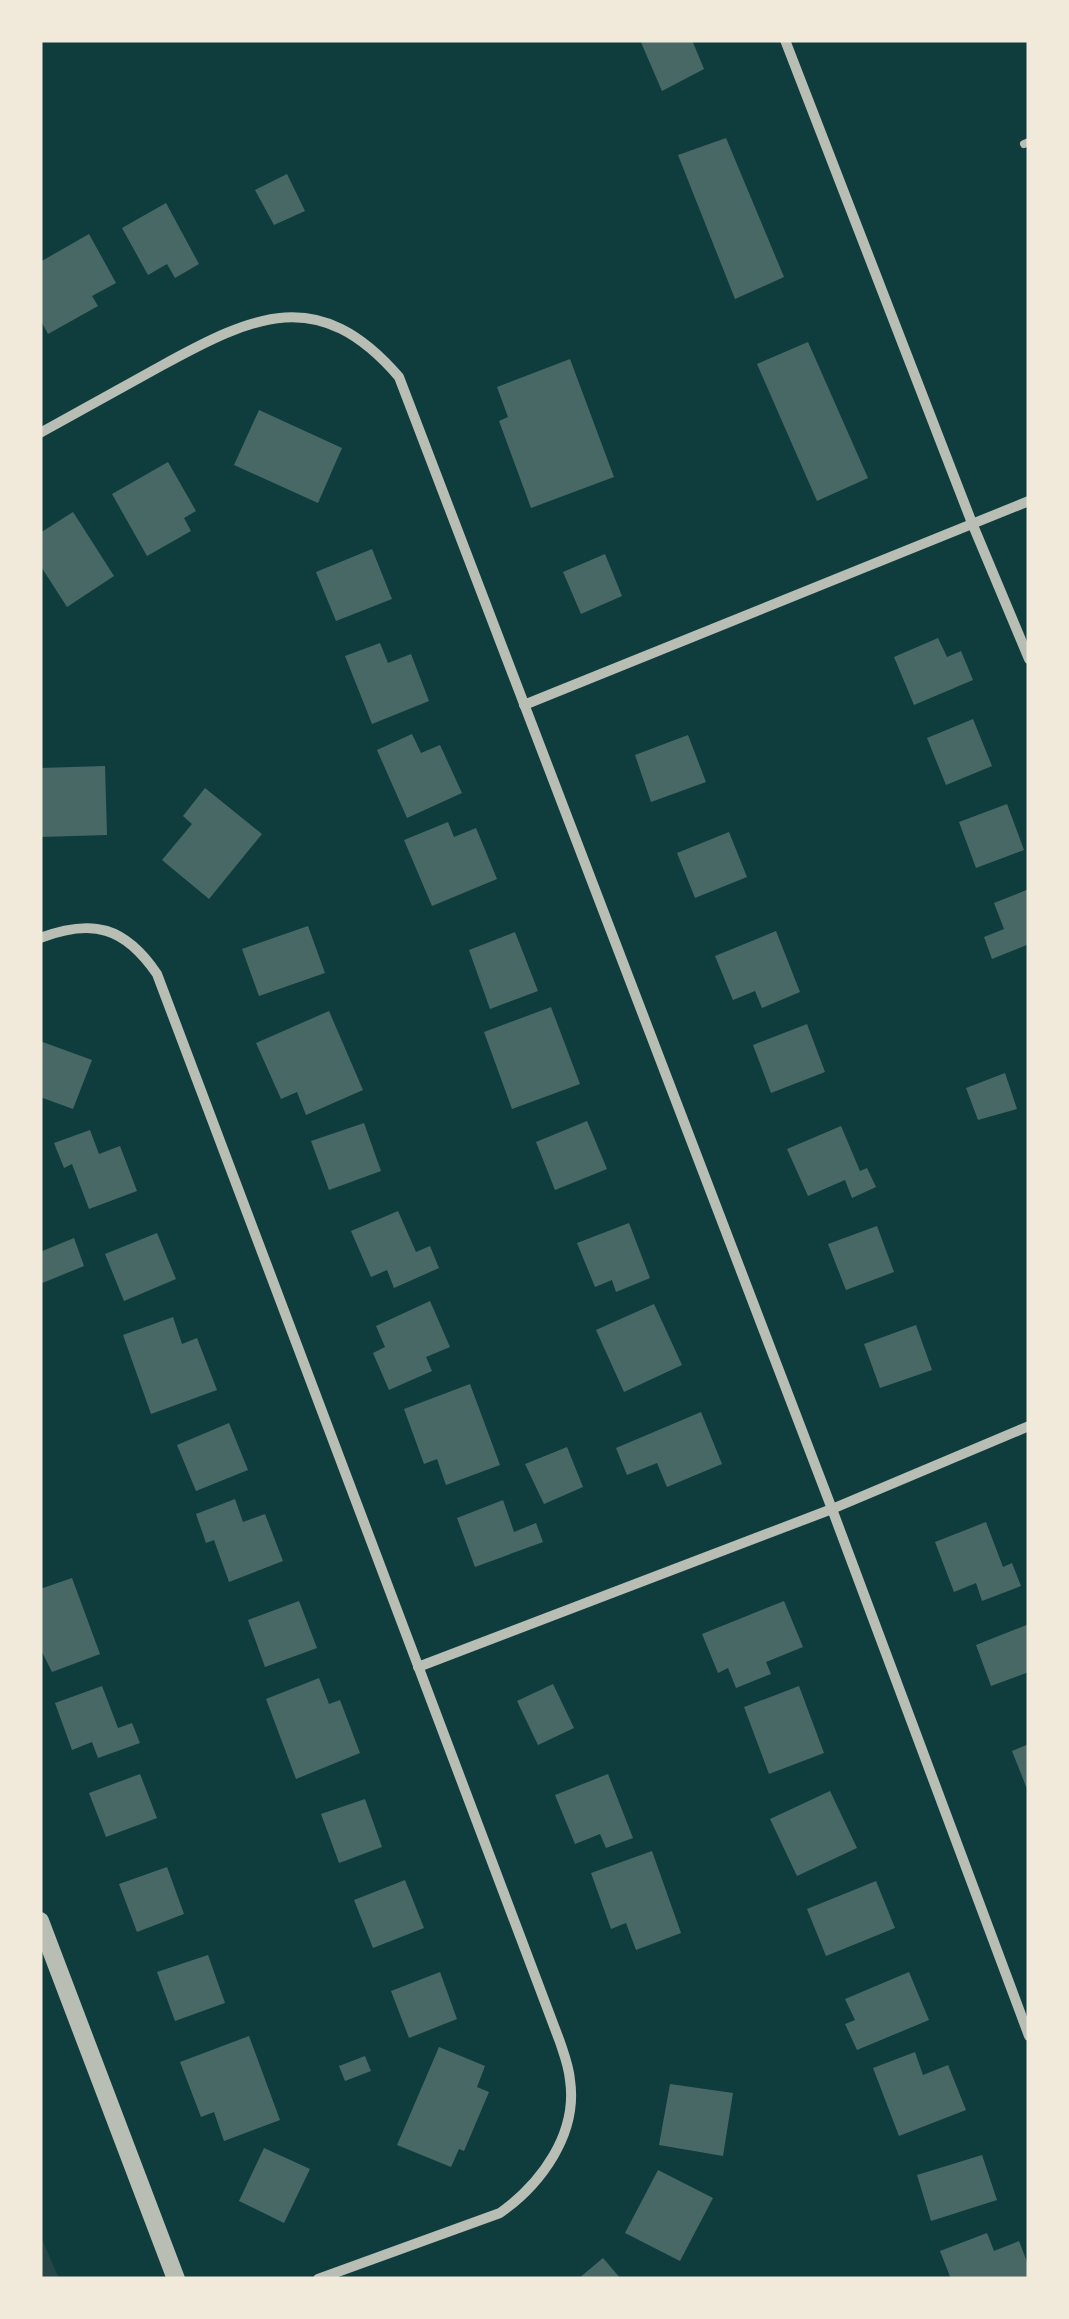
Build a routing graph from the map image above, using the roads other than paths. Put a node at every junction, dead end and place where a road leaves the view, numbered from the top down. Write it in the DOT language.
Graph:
graph roads {
  1 [pos="785,40"];
  2 [pos="40,433"];
  3 [pos="1029,501"];
  4 [pos="972,523"];
  5 [pos="1029,659"];
  6 [pos="524,705"];
  7 [pos="40,938"];
  8 [pos="1029,1426"];
  9 [pos="832,1509"];
  10 [pos="418,1667"];
  11 [pos="40,1921"];
  12 [pos="1029,2036"];
  13 [pos="176,2279"];
  14 [pos="318,2279"];
  1 -- 4 [label="street"];
  2 -- 6 [label="street"];
  3 -- 4 [label="street"];
  4 -- 5 [label="street"];
  4 -- 6 [label="street"];
  6 -- 9 [label="street"];
  7 -- 10 [label="street"];
  8 -- 9 [label="street"];
  9 -- 10 [label="street"];
  9 -- 12 [label="street"];
  10 -- 14 [label="street"];
  11 -- 13 [label="street"];
}
